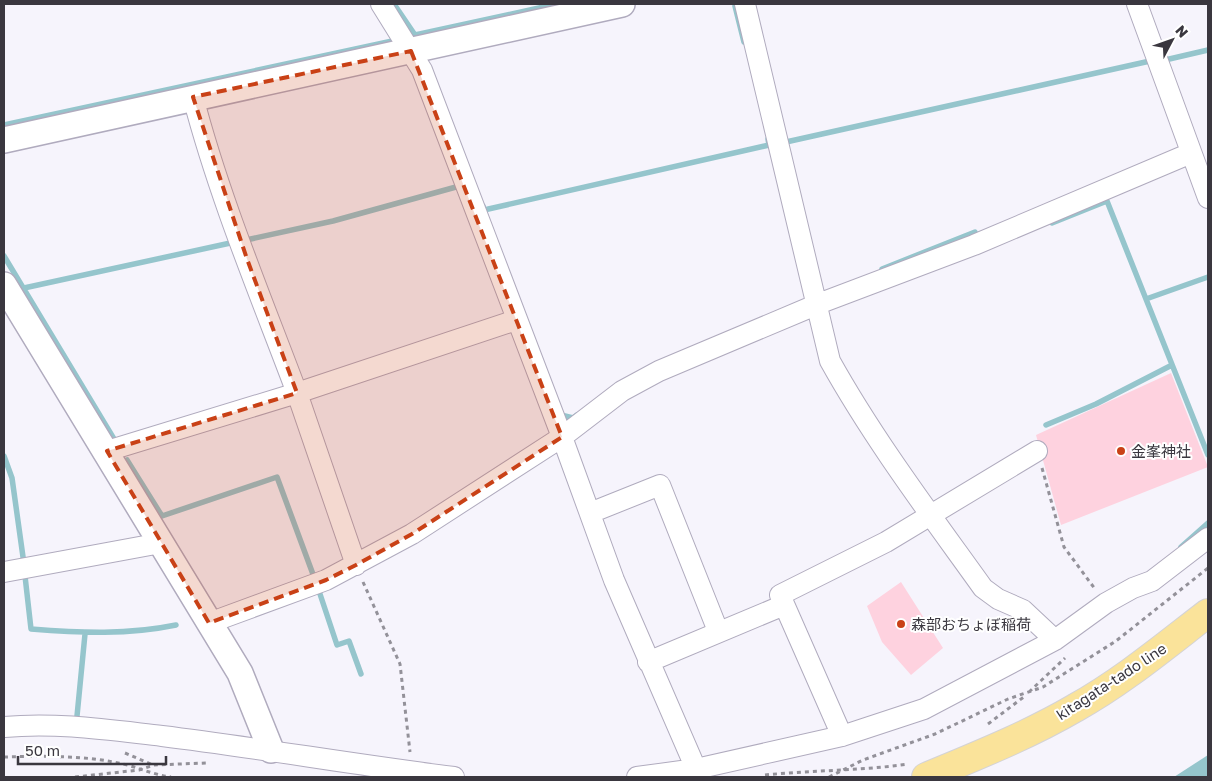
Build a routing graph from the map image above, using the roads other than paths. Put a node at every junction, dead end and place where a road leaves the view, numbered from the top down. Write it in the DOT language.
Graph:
graph roads {
  1 [pos="381,4"];
  2 [pos="622,4"];
  3 [pos="745,4"];
  4 [pos="1137,4"];
  5 [pos="411,51"];
  6 [pos="193,97"];
  7 [pos="4,140"];
  8 [pos="1191,154"];
  9 [pos="1208,198"];
  10 [pos="4,285"];
  11 [pos="818,304"];
  12 [pos="516,320"];
  13 [pos="298,393"];
  14 [pos="562,436"];
  15 [pos="107,451"];
  16 [pos="1037,451"];
  17 [pos="590,512"];
  18 [pos="931,516"];
  19 [pos="1208,538"];
  20 [pos="161,543"];
  21 [pos="356,565"];
  22 [pos="4,572"];
  23 [pos="784,605"];
  24 [pos="1208,613"];
  25 [pos="209,623"];
  26 [pos="718,631"];
  27 [pos="1055,640"];
  28 [pos="648,662"];
  29 [pos="4,727"];
  30 [pos="842,736"];
  31 [pos="272,750"];
  32 [pos="696,769"];
  33 [pos="922,770"];
  34 [pos="454,777"];
  35 [pos="637,777"];
  1 -- 5 [label="street"];
  2 -- 5 [label="street"];
  3 -- 11 [label="street"];
  4 -- 8 [label="street"];
  5 -- 6 [label="street"];
  5 -- 12 [label="street"];
  6 -- 7 [label="street"];
  6 -- 13 [label="street"];
  8 -- 9 [label="street"];
  8 -- 11 [label="street"];
  10 -- 15 [label="street"];
  11 -- 14 [label="street"];
  11 -- 18 [label="street"];
  12 -- 13 [label="street"];
  12 -- 14 [label="street"];
  13 -- 15 [label="street"];
  13 -- 21 [label="street"];
  14 -- 17 [label="street"];
  14 -- 21 [label="street"];
  15 -- 20 [label="street"];
  16 -- 18 [label="street"];
  17 -- 26 [label="street"];
  17 -- 28 [label="street"];
  18 -- 23 [label="street"];
  18 -- 27 [label="street"];
  19 -- 27 [label="street"];
  20 -- 22 [label="street"];
  20 -- 25 [label="street"];
  21 -- 25 [label="street"];
  23 -- 26 [label="street"];
  23 -- 30 [label="street"];
  24 -- 33 [label="main road, kitagata-tado line"];
  25 -- 31 [label="street"];
  26 -- 28 [label="street"];
  27 -- 30 [label="street"];
  28 -- 32 [label="street"];
  29 -- 31 [label="street"];
  30 -- 32 [label="street"];
  31 -- 34 [label="street"];
  32 -- 35 [label="street"];
}
